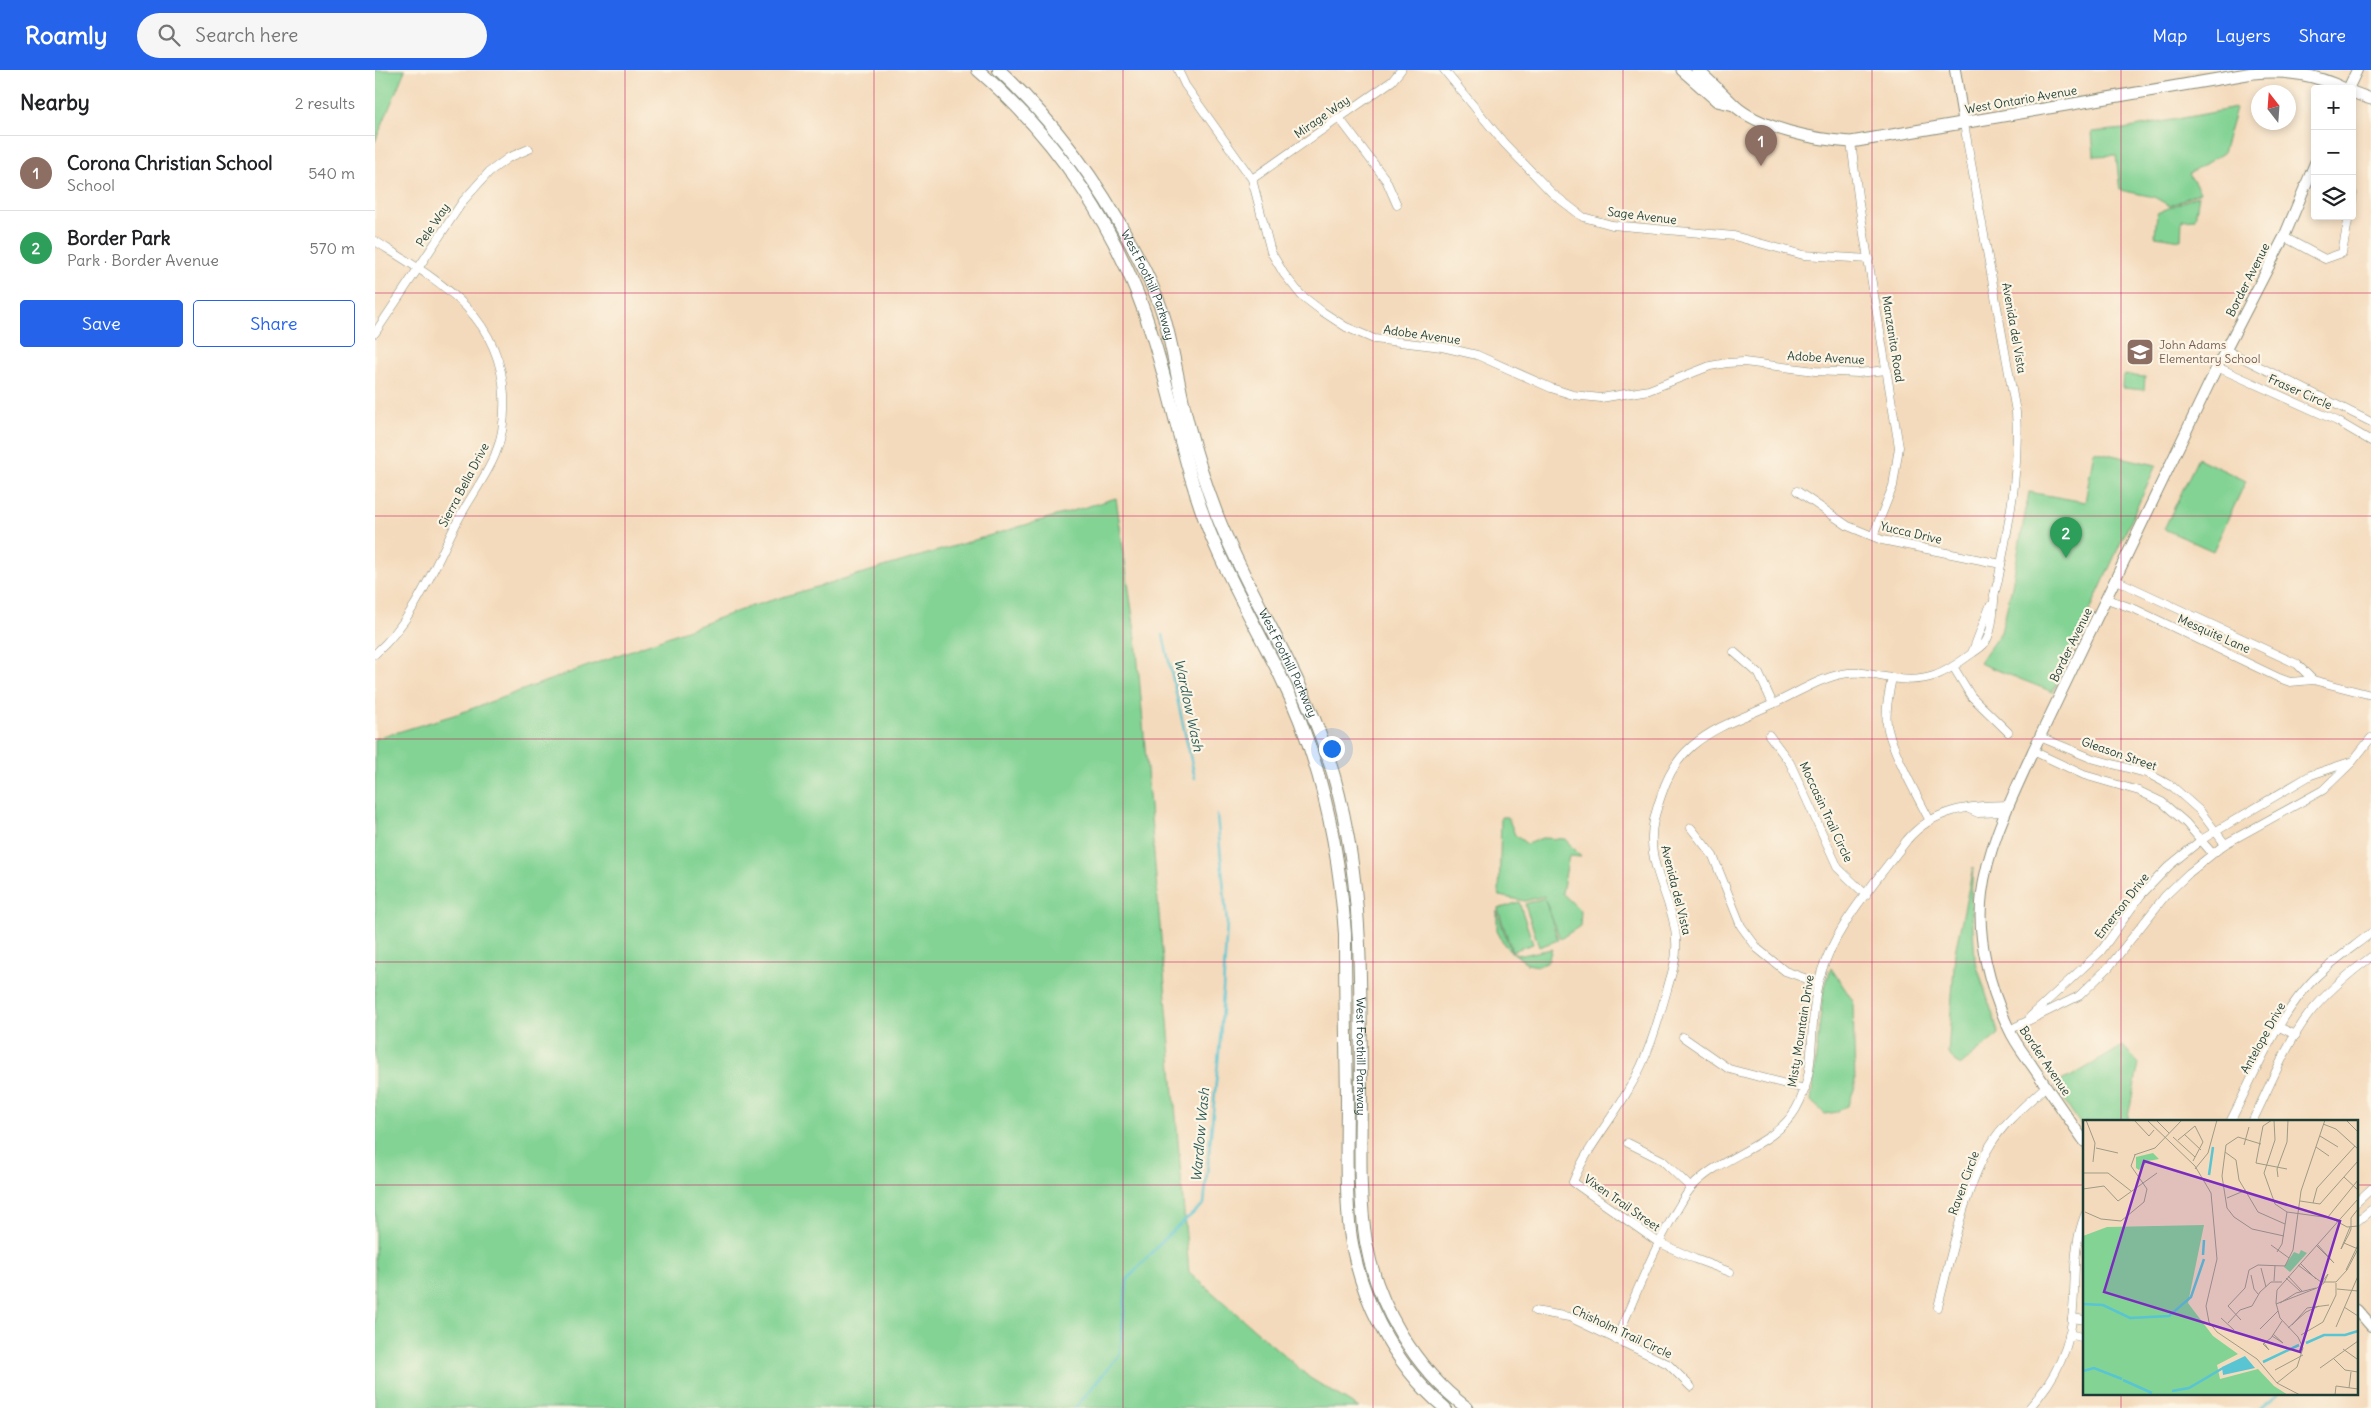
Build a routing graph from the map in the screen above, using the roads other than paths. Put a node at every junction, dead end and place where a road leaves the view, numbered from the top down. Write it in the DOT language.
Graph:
graph roads {
  1 [pos="978,70"];
  2 [pos="999,70"];
  3 [pos="1178,70"];
  4 [pos="1401,70"];
  5 [pos="1444,70"];
  6 [pos="1682,70"];
  7 [pos="1697,70"];
  8 [pos="1955,70"];
  9 [pos="2357,70"];
  10 [pos="2253,72"];
  11 [pos="2337,85"];
  12 [pos="2349,85"];
  13 [pos="2356,93"];
  14 [pos="2371,99"];
  15 [pos="1735,105"];
  16 [pos="1340,119"];
  17 [pos="1964,124"];
  18 [pos="1851,142"];
  19 [pos="529,149"];
  20 [pos="2311,173"];
  21 [pos="1252,178"];
  22 [pos="1397,205"];
  23 [pos="2348,220"];
  24 [pos="2284,238"];
  25 [pos="375,241"];
  26 [pos="1869,259"];
  27 [pos="417,267"];
  28 [pos="375,333"];
  29 [pos="2226,350"];
  30 [pos="2217,367"];
  31 [pos="1887,370"];
  32 [pos="2371,422"];
  33 [pos="2371,441"];
  34 [pos="1797,491"];
  35 [pos="1873,536"];
  36 [pos="2001,564"];
  37 [pos="2116,580"];
  38 [pos="2107,599"];
  39 [pos="1734,652"];
  40 [pos="375,654"];
  41 [pos="1954,668"];
  42 [pos="1892,678"];
  43 [pos="2313,680"];
  44 [pos="2371,695"];
  45 [pos="1773,704"];
  46 [pos="2008,732"];
  47 [pos="1769,735"];
  48 [pos="2040,737"];
  49 [pos="2371,738"];
  50 [pos="2033,751"];
  51 [pos="2352,762"];
  52 [pos="2008,808"];
  53 [pos="1929,819"];
  54 [pos="1691,828"];
  55 [pos="2215,831"];
  56 [pos="2201,840"];
  57 [pos="2225,844"];
  58 [pos="2212,853"];
  59 [pos="1866,895"];
  60 [pos="2371,934"];
  61 [pos="2371,957"];
  62 [pos="1818,983"];
  63 [pos="2024,1022"];
  64 [pos="2279,1027"];
  65 [pos="2009,1030"];
  66 [pos="2296,1035"];
  67 [pos="1683,1037"];
  68 [pos="2046,1086"];
  69 [pos="1805,1089"];
  70 [pos="2232,1120"];
  71 [pos="2253,1120"];
  72 [pos="2083,1139"];
  73 [pos="1628,1143"];
  74 [pos="1573,1182"];
  75 [pos="1691,1188"];
  76 [pos="2371,1189"];
  77 [pos="2359,1200"];
  78 [pos="2371,1210"];
  79 [pos="2359,1219"];
  80 [pos="2083,1222"];
  81 [pos="1658,1242"];
  82 [pos="1730,1272"];
  83 [pos="1938,1307"];
  84 [pos="1535,1311"];
  85 [pos="2359,1312"];
  86 [pos="2073,1318"];
  87 [pos="2083,1320"];
  88 [pos="2371,1326"];
  89 [pos="2069,1334"];
  90 [pos="2083,1338"];
  91 [pos="1616,1340"];
  92 [pos="1691,1387"];
  93 [pos="1445,1408"];
  94 [pos="1467,1408"];
  95 [pos="2029,1408"];
  1 -- 93 [label="main road, West Foothill Parkway"];
  2 -- 94 [label="main road, West Foothill Parkway"];
  3 -- 21 [label="street, Adobe Avenue"];
  4 -- 16 [label="street, Mirage Way"];
  5 -- 26 [label="street, Sage Avenue"];
  6 -- 15 [label="main road, West Ontario Avenue"];
  7 -- 15 [label="main road, West Ontario Avenue"];
  8 -- 17 [label="street, Avenida del Vista"];
  9 -- 12 [label="street"];
  10 -- 11 [label="main road, West Ontario Avenue"];
  10 -- 17 [label="main road, West Ontario Avenue"];
  13 -- 14 [label="main road"];
  15 -- 18 [label="main road, West Ontario Avenue"];
  16 -- 21 [label="street, Mirage Way"];
  16 -- 22 [label="street"];
  17 -- 18 [label="main road, West Ontario Avenue"];
  17 -- 36 [label="street, Avenida del Vista"];
  18 -- 26 [label="street, Manzanita Road"];
  19 -- 27 [label="street, Pele Way"];
  20 -- 24 [label="street, Border Avenue"];
  21 -- 31 [label="street, Adobe Avenue"];
  23 -- 24 [label="street"];
  24 -- 29 [label="street, Border Avenue"];
  25 -- 27 [label="street, Sierra Bella Drive"];
  26 -- 31 [label="street, Manzanita Road"];
  27 -- 28 [label="street, Pele Way"];
  27 -- 40 [label="street, Sierra Bella Drive"];
  29 -- 30 [label="street, Border Avenue"];
  29 -- 32 [label="street, Fraser Circle"];
  30 -- 33 [label="street, Fraser Circle"];
  30 -- 37 [label="street, Border Avenue"];
  31 -- 35 [label="street, Manzanita Road"];
  34 -- 35 [label="street, Yucca Drive"];
  35 -- 36 [label="street, Yucca Drive"];
  36 -- 41 [label="street, Avenida del Vista"];
  37 -- 38 [label="street, Border Avenue"];
  37 -- 43 [label="street, Mesquite Lane"];
  38 -- 43 [label="street, Mesquite Lane"];
  38 -- 48 [label="street, Border Avenue"];
  39 -- 45 [label="street"];
  41 -- 42 [label="street, Avenida del Vista"];
  41 -- 46 [label="street"];
  42 -- 45 [label="street, Avenida del Vista"];
  42 -- 53 [label="street"];
  43 -- 44 [label="street, Mesquite Lane"];
  45 -- 74 [label="street, Avenida del Vista"];
  47 -- 59 [label="street, Moccasin Trail Circle"];
  48 -- 50 [label="street, Border Avenue"];
  48 -- 55 [label="street, Gleason Street"];
  49 -- 51 [label="street, Emerson Drive"];
  50 -- 52 [label="street, Border Avenue"];
  50 -- 56 [label="street"];
  51 -- 55 [label="street, Emerson Drive"];
  51 -- 57 [label="street, Emerson Drive"];
  52 -- 53 [label="street, Misty Mountain Drive"];
  52 -- 65 [label="street, Border Avenue"];
  53 -- 59 [label="street, Misty Mountain Drive"];
  54 -- 62 [label="street"];
  55 -- 56 [label="street, Emerson Drive"];
  55 -- 57 [label="street, Gleason Street"];
  56 -- 58 [label="street"];
  56 -- 63 [label="street, Emerson Drive"];
  57 -- 58 [label="street, Emerson Drive"];
  58 -- 63 [label="street, Emerson Drive"];
  59 -- 62 [label="street, Misty Mountain Drive"];
  60 -- 64 [label="street, Antelope Drive"];
  61 -- 66 [label="street"];
  62 -- 69 [label="street, Misty Mountain Drive"];
  63 -- 65 [label="street, Emerson Drive"];
  64 -- 66 [label="street"];
  64 -- 70 [label="street, Antelope Drive"];
  65 -- 68 [label="street, Border Avenue"];
  66 -- 71 [label="street"];
  67 -- 69 [label="street"];
  68 -- 72 [label="street, Border Avenue"];
  68 -- 83 [label="street, Raven Circle"];
  69 -- 75 [label="street, Misty Mountain Drive"];
  73 -- 75 [label="street"];
  74 -- 81 [label="street, Vixen Trail Street"];
  75 -- 81 [label="street, Misty Mountain Drive"];
  76 -- 77 [label="street"];
  78 -- 79 [label="street"];
  80 -- 86 [label="street"];
  81 -- 82 [label="street, Vixen Trail Street"];
  81 -- 91 [label="street, Misty Mountain Drive"];
  84 -- 91 [label="street, Chisholm Trail Circle"];
  85 -- 88 [label="street"];
  86 -- 87 [label="street"];
  86 -- 89 [label="street"];
  89 -- 90 [label="street"];
  89 -- 95 [label="street"];
  91 -- 92 [label="street, Chisholm Trail Circle"];
}
